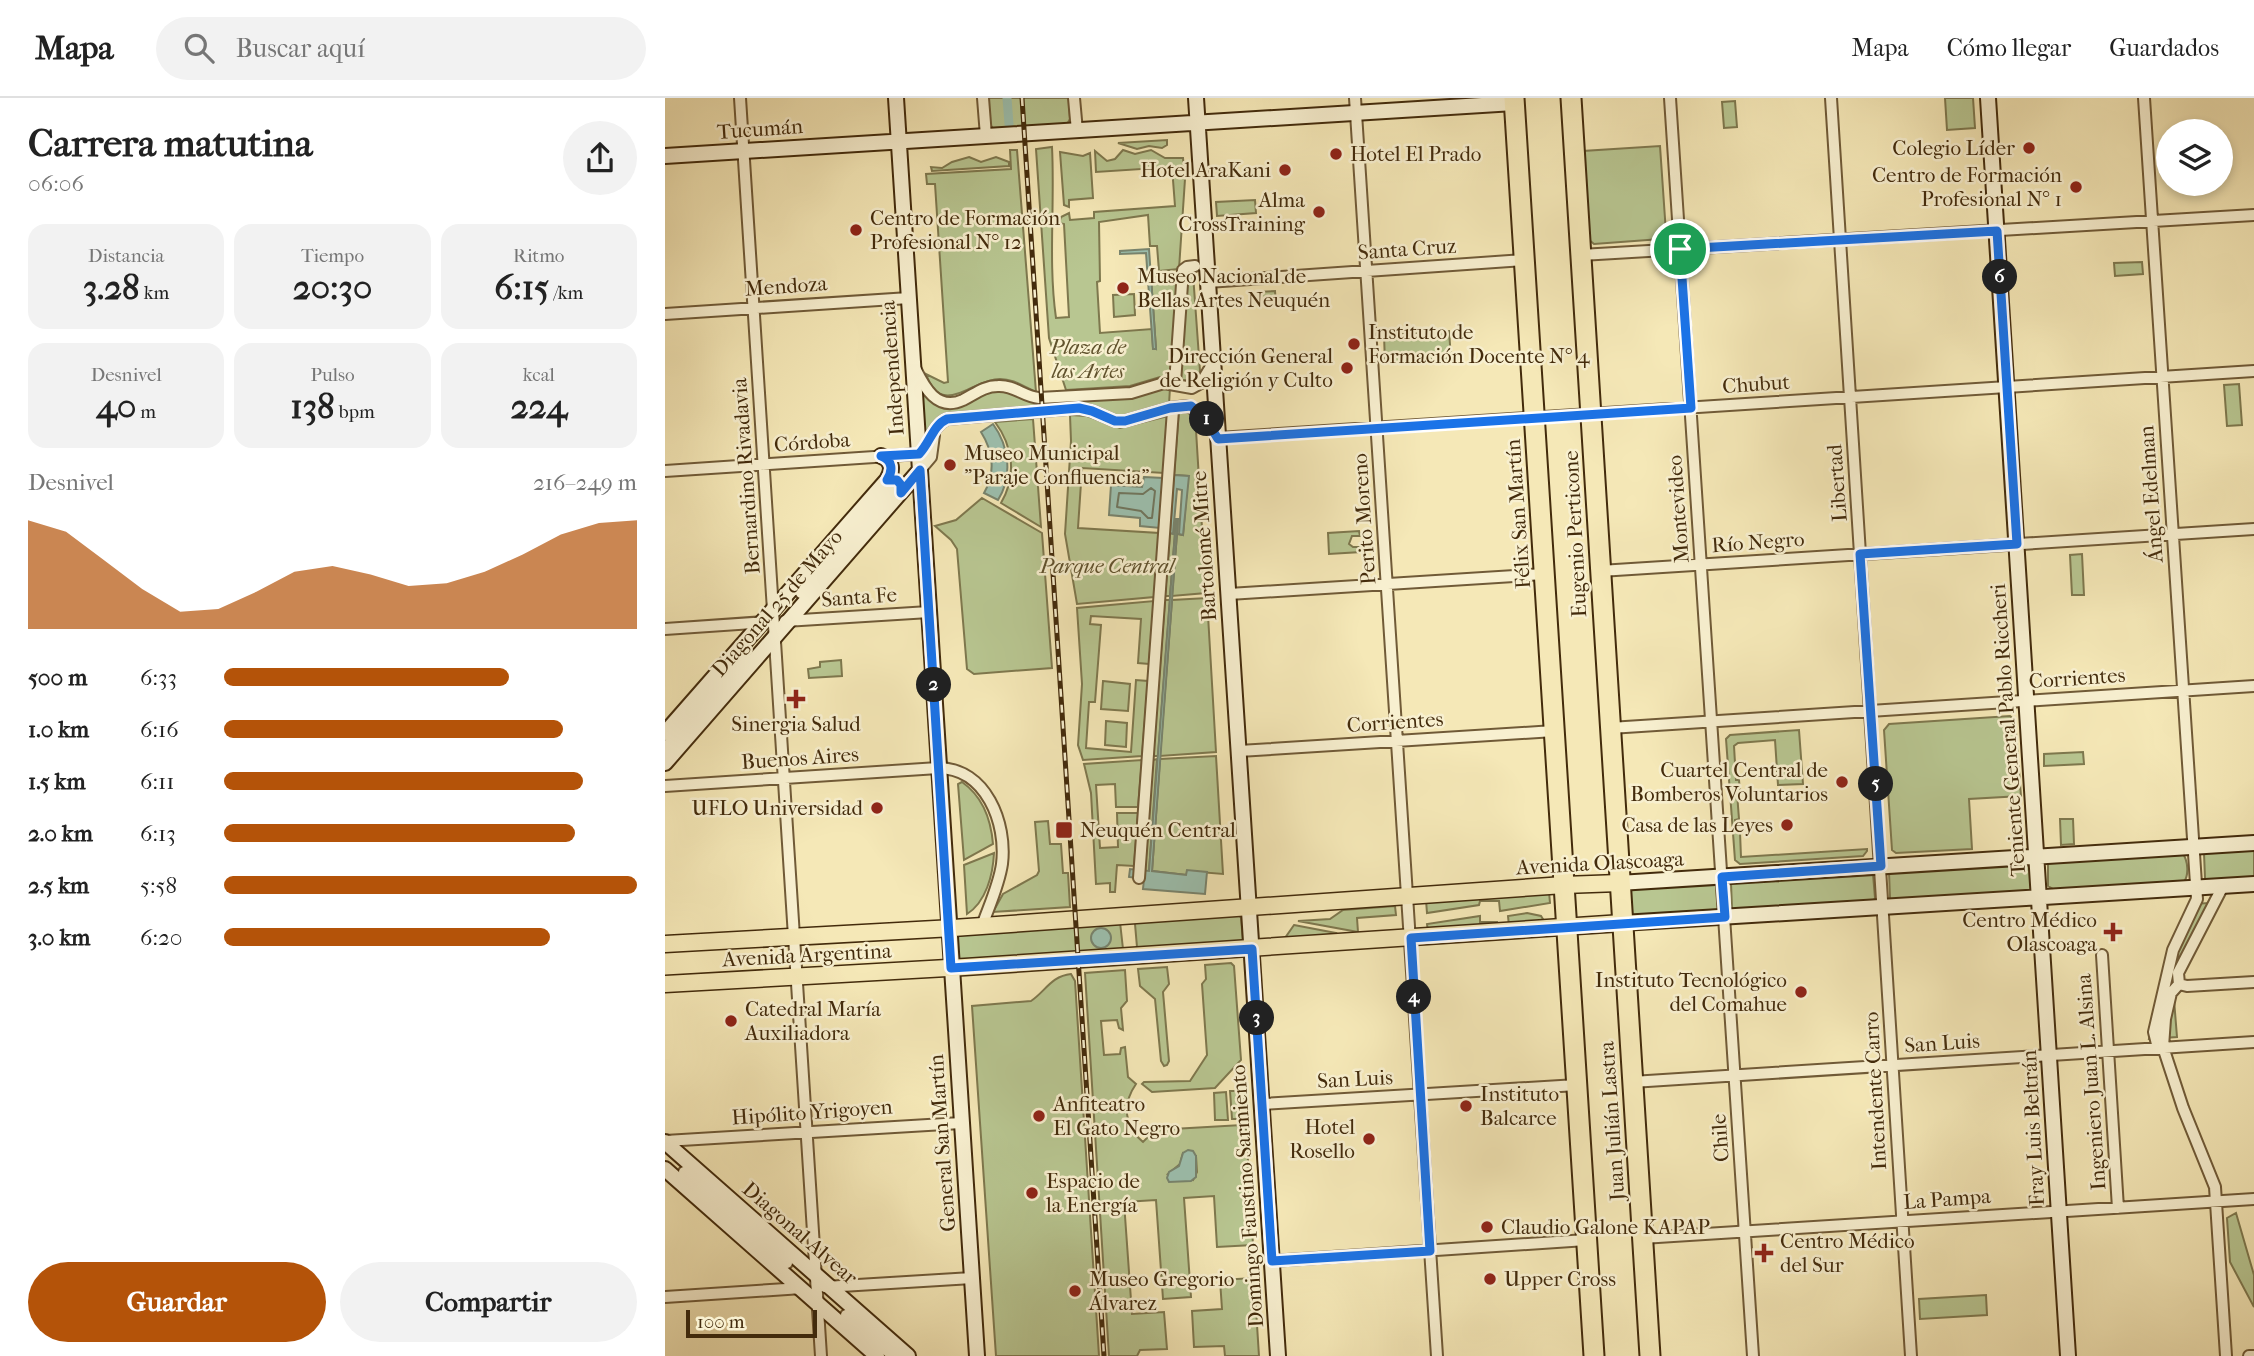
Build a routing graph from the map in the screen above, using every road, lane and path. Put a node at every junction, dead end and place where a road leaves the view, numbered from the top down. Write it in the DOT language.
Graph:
graph roads {
  1 [pos="740,98"];
  2 [pos="896,98"];
  3 [pos="983,98"];
  4 [pos="1074,98"];
  5 [pos="1196,98"];
  6 [pos="1571,98"];
  7 [pos="1670,98"];
  8 [pos="1831,98"];
  9 [pos="1988,98"];
  10 [pos="2144,98"];
  11 [pos="1514,100"];
  12 [pos="1355,105"];
  13 [pos="1198,124"];
  14 [pos="1077,131"];
  15 [pos="986,136"];
  16 [pos="899,142"];
  17 [pos="744,151"];
  18 [pos="665,156"];
  19 [pos="2254,215"];
  20 [pos="2152,221"];
  21 [pos="1997,231"];
  22 [pos="1840,240"];
  23 [pos="1680,249"];
  24 [pos="1581,255"];
  25 [pos="1524,260"];
  26 [pos="1195,266"];
  27 [pos="1366,271"];
  28 [pos="1208,282"];
  29 [pos="909,298"];
  30 [pos="754,308"];
  31 [pos="665,314"];
  32 [pos="1213,363"];
  33 [pos="913,366"];
  34 [pos="2254,371"];
  35 [pos="2162,377"];
  36 [pos="1175,383"];
  37 [pos="2007,387"];
  38 [pos="1850,397"];
  39 [pos="1691,408"];
  40 [pos="1174,410"];
  41 [pos="1591,414"];
  42 [pos="1534,417"];
  43 [pos="1377,428"];
  44 [pos="934,433"];
  45 [pos="1218,439"];
  46 [pos="919,454"];
  47 [pos="881,456"];
  48 [pos="765,464"];
  49 [pos="920,470"];
  50 [pos="665,471"];
  51 [pos="893,487"];
  52 [pos="2254,529"];
  53 [pos="2173,534"];
  54 [pos="2017,544"];
  55 [pos="1860,554"];
  56 [pos="1702,565"];
  57 [pos="1600,571"];
  58 [pos="1544,574"];
  59 [pos="1387,584"];
  60 [pos="1229,594"];
  61 [pos="929,612"];
  62 [pos="775,622"];
  63 [pos="665,629"];
  64 [pos="745,656"];
  65 [pos="2254,686"];
  66 [pos="2183,691"];
  67 [pos="2027,701"];
  68 [pos="1871,711"];
  69 [pos="1712,721"];
  70 [pos="1610,728"];
  71 [pos="1554,731"];
  72 [pos="665,733"];
  73 [pos="1398,741"];
  74 [pos="665,748"];
  75 [pos="1239,751"];
  76 [pos="665,763"];
  77 [pos="939,768"];
  78 [pos="785,778"];
  79 [pos="665,786"];
  80 [pos="2254,843"];
  81 [pos="2194,846"];
  82 [pos="2038,856"];
  83 [pos="1881,866"];
  84 [pos="1722,877"];
  85 [pos="1139,878"];
  86 [pos="1619,883"];
  87 [pos="2254,884"];
  88 [pos="1564,885"];
  89 [pos="2223,886"];
  90 [pos="2196,888"];
  91 [pos="1408,896"];
  92 [pos="2040,898"];
  93 [pos="1249,907"];
  94 [pos="1883,907"];
  95 [pos="1725,917"];
  96 [pos="1622,923"];
  97 [pos="982,926"];
  98 [pos="948,928"];
  99 [pos="1567,928"];
  100 [pos="795,936"];
  101 [pos="1411,938"];
  102 [pos="665,944"];
  103 [pos="1252,949"];
  104 [pos="2102,955"];
  105 [pos="951,968"];
  106 [pos="798,977"];
  107 [pos="2254,982"];
  108 [pos="665,984"];
  109 [pos="2179,984"];
  110 [pos="2254,1042"];
  111 [pos="2161,1048"];
  112 [pos="2108,1051"];
  113 [pos="2050,1055"];
  114 [pos="1893,1065"];
  115 [pos="1735,1075"];
  116 [pos="1632,1082"];
  117 [pos="1577,1085"];
  118 [pos="1421,1095"];
  119 [pos="1262,1104"];
  120 [pos="961,1123"];
  121 [pos="807,1132"];
  122 [pos="665,1141"];
  123 [pos="678,1170"];
  124 [pos="2254,1199"];
  125 [pos="2217,1202"];
  126 [pos="2118,1208"];
  127 [pos="2059,1212"];
  128 [pos="1902,1221"];
  129 [pos="1745,1231"];
  130 [pos="1642,1238"];
  131 [pos="1587,1240"];
  132 [pos="1430,1251"];
  133 [pos="1272,1261"];
  134 [pos="787,1263"];
  135 [pos="972,1278"];
  136 [pos="820,1283"];
  137 [pos="801,1288"];
  138 [pos="665,1297"];
  139 [pos="817,1303"];
  140 [pos="846,1315"];
  141 [pos="821,1356"];
  142 [pos="877,1356"];
  143 [pos="893,1356"];
  144 [pos="908,1356"];
  145 [pos="977,1356"];
  146 [pos="1279,1356"];
  147 [pos="1437,1356"];
  148 [pos="1594,1356"];
  149 [pos="1650,1356"];
  150 [pos="1752,1356"];
  151 [pos="1911,1356"];
  152 [pos="2068,1356"];
  153 [pos="2226,1356"];
  1 -- 17 [label="street, Bernardino Rivadavia"];
  2 -- 16 [label="main road, Independencia"];
  3 -- 15 [label="street"];
  4 -- 14 [label="street"];
  5 -- 13 [label="main road, Bartolomé Mitre"];
  6 -- 24 [label="highway, Eugenio Perticone"];
  7 -- 23 [label="street, Montevideo"];
  8 -- 22 [label="street, Libertad"];
  9 -- 21 [label="main road, Teniente General Pablo Riccheri"];
  10 -- 20 [label="street, Ángel Edelman"];
  11 -- 12 [label="main road, Tucumán"];
  11 -- 25 [label="highway, Félix San Martín"];
  12 -- 13 [label="main road, Tucumán"];
  12 -- 27 [label="street, Perito Moreno"];
  13 -- 14 [label="main road, Tucumán"];
  13 -- 28 [label="main road, Bartolomé Mitre"];
  14 -- 15 [label="main road, Tucumán"];
  15 -- 16 [label="main road, Tucumán"];
  16 -- 17 [label="main road, Tucumán"];
  16 -- 29 [label="main road, Independencia"];
  17 -- 18 [label="main road, Tucumán"];
  17 -- 30 [label="street, Bernardino Rivadavia"];
  19 -- 20 [label="street"];
  20 -- 21 [label="street"];
  20 -- 35 [label="street, Ángel Edelman"];
  21 -- 22 [label="street"];
  21 -- 37 [label="main road, Teniente General Pablo Riccheri"];
  22 -- 23 [label="street"];
  22 -- 38 [label="street, Libertad"];
  23 -- 24 [label="street"];
  23 -- 39 [label="street, Montevideo"];
  24 -- 41 [label="highway, Eugenio Perticone"];
  25 -- 27 [label="street, Santa Cruz"];
  25 -- 42 [label="highway, Félix San Martín"];
  26 -- 36 [label="street"];
  27 -- 28 [label="street, Santa Cruz"];
  27 -- 43 [label="street, Perito Moreno"];
  28 -- 32 [label="main road, Bartolomé Mitre"];
  29 -- 30 [label="street, Mendoza"];
  29 -- 33 [label="main road, Independencia"];
  30 -- 31 [label="street, Mendoza"];
  30 -- 48 [label="street, Bernardino Rivadavia"];
  32 -- 33 [label="street"];
  32 -- 45 [label="main road, Bartolomé Mitre"];
  33 -- 46 [label="main road, Independencia"];
  34 -- 35 [label="street, Chubut"];
  35 -- 37 [label="street, Chubut"];
  35 -- 53 [label="street, Ángel Edelman"];
  37 -- 38 [label="street, Chubut"];
  37 -- 54 [label="main road, Teniente General Pablo Riccheri"];
  38 -- 39 [label="street, Chubut"];
  38 -- 55 [label="street, Libertad"];
  39 -- 41 [label="street, Chubut"];
  39 -- 56 [label="street, Montevideo"];
  40 -- 85 [label="street"];
  41 -- 42 [label="street, Chubut"];
  41 -- 57 [label="highway, Eugenio Perticone"];
  42 -- 43 [label="street, Chubut"];
  42 -- 58 [label="highway, Félix San Martín"];
  43 -- 45 [label="street, Chubut"];
  43 -- 59 [label="street, Perito Moreno"];
  44 -- 45 [label="street"];
  44 -- 46 [label="street"];
  44 -- 49 [label="street"];
  45 -- 60 [label="main road, Bartolomé Mitre"];
  46 -- 47 [label="street, Córdoba"];
  46 -- 49 [label="main road, Independencia"];
  47 -- 48 [label="street, Córdoba"];
  47 -- 51 [label="main road"];
  48 -- 50 [label="street, Córdoba"];
  48 -- 62 [label="street, Bernardino Rivadavia"];
  49 -- 51 [label="main road, Diagonal 25 de Mayo"];
  49 -- 61 [label="main road, Independencia"];
  51 -- 62 [label="main road, Diagonal 25 de Mayo"];
  52 -- 53 [label="street, Río Negro"];
  53 -- 54 [label="street, Río Negro"];
  53 -- 66 [label="street, Ángel Edelman"];
  54 -- 55 [label="street, Río Negro"];
  54 -- 67 [label="main road, Teniente General Pablo Riccheri"];
  55 -- 56 [label="street, Río Negro"];
  55 -- 68 [label="street, Libertad"];
  56 -- 57 [label="street, Río Negro"];
  56 -- 69 [label="street, Montevideo"];
  57 -- 70 [label="highway, Eugenio Perticone"];
  58 -- 59 [label="street"];
  58 -- 71 [label="highway, Félix San Martín"];
  59 -- 60 [label="street"];
  59 -- 73 [label="street, Perito Moreno"];
  60 -- 75 [label="main road, Bartolomé Mitre"];
  61 -- 62 [label="street, Santa Fe"];
  61 -- 77 [label="main road, Independencia"];
  62 -- 63 [label="street, Santa Fe"];
  62 -- 64 [label="main road, Diagonal 25 de Mayo"];
  62 -- 78 [label="street, Bernardino Rivadavia"];
  64 -- 72 [label="main road, Diagonal 25 de Mayo"];
  64 -- 74 [label="street"];
  64 -- 76 [label="main road, Diagonal 25 de Mayo"];
  65 -- 66 [label="street, Corrientes"];
  66 -- 67 [label="street, Corrientes"];
  66 -- 81 [label="street, Ángel Edelman"];
  67 -- 68 [label="street, Corrientes"];
  67 -- 82 [label="main road, Teniente General Pablo Riccheri"];
  68 -- 69 [label="street, Corrientes"];
  68 -- 83 [label="street, Libertad"];
  69 -- 70 [label="street, Corrientes"];
  69 -- 84 [label="street, Montevideo"];
  70 -- 86 [label="highway, Eugenio Perticone"];
  71 -- 73 [label="street, Corrientes"];
  71 -- 88 [label="highway, Félix San Martín"];
  73 -- 75 [label="street, Corrientes"];
  73 -- 91 [label="street, Perito Moreno"];
  75 -- 93 [label="main road, Bartolomé Mitre"];
  77 -- 78 [label="street, Buenos Aires"];
  77 -- 97 [label="street"];
  77 -- 98 [label="main road, Independencia"];
  78 -- 79 [label="street, Buenos Aires"];
  78 -- 100 [label="street, Bernardino Rivadavia"];
  80 -- 81 [label="main road, Avenida Olascoaga"];
  81 -- 82 [label="main road, Avenida Olascoaga"];
  81 -- 90 [label="street, Ángel Edelman"];
  82 -- 83 [label="main road, Avenida Olascoaga"];
  82 -- 92 [label="main road, Teniente General Pablo Riccheri"];
  83 -- 84 [label="main road, Avenida Olascoaga"];
  83 -- 94 [label="street, Intendente Carro"];
  84 -- 86 [label="main road, Avenida Olascoaga"];
  84 -- 95 [label="street, Montevideo"];
  86 -- 88 [label="main road, Avenida Olascoaga"];
  86 -- 96 [label="highway, Juan Julián Lastra"];
  87 -- 89 [label="main road"];
  88 -- 91 [label="main road, Avenida Olascoaga"];
  88 -- 99 [label="highway, Félix San Martín"];
  89 -- 90 [label="main road"];
  89 -- 109 [label="street"];
  90 -- 92 [label="main road"];
  90 -- 111 [label="street, Ángel Edelman"];
  91 -- 93 [label="main road, Avenida Olascoaga"];
  91 -- 101 [label="street, Perito Moreno"];
  92 -- 94 [label="main road"];
  92 -- 113 [label="main road, Fray Luis Beltrán"];
  93 -- 97 [label="main road, Avenida Olascoaga"];
  93 -- 103 [label="main road, Bartolomé Mitre"];
  94 -- 95 [label="main road"];
  94 -- 114 [label="street, Intendente Carro"];
  95 -- 96 [label="main road"];
  95 -- 115 [label="street, Chile"];
  96 -- 99 [label="main road"];
  96 -- 116 [label="highway, Juan Julián Lastra"];
  97 -- 98 [label="main road, Avenida Olascoaga"];
  98 -- 100 [label="main road, Avenida Argentina"];
  98 -- 105 [label="main road, General San Martín"];
  99 -- 101 [label="main road"];
  99 -- 117 [label="highway, Félix San Martín"];
  100 -- 102 [label="main road, Avenida Argentina"];
  100 -- 106 [label="street, Bernardino Rivadavia"];
  101 -- 103 [label="main road"];
  101 -- 118 [label="street, Perito Moreno"];
  103 -- 105 [label="main road"];
  103 -- 119 [label="main road, Domingo Faustino Sarmiento"];
  104 -- 112 [label="street, Ingeniero Juan L. Alsina"];
  105 -- 106 [label="main road, Avenida Argentina"];
  105 -- 120 [label="main road, General San Martín"];
  106 -- 108 [label="main road, Avenida Argentina"];
  106 -- 121 [label="street, Bernardino Rivadavia"];
  107 -- 109 [label="street"];
  109 -- 111 [label="street"];
  110 -- 111 [label="street, San Luis"];
  111 -- 112 [label="street, San Luis"];
  111 -- 125 [label="street"];
  112 -- 113 [label="street, San Luis"];
  112 -- 126 [label="street, Ingeniero Juan L. Alsina"];
  113 -- 114 [label="street, San Luis"];
  113 -- 127 [label="main road, Fray Luis Beltrán"];
  114 -- 115 [label="street, San Luis"];
  114 -- 128 [label="street, Intendente Carro"];
  115 -- 116 [label="street, San Luis"];
  115 -- 129 [label="street, Chile"];
  116 -- 130 [label="highway, Juan Julián Lastra"];
  117 -- 118 [label="street, San Luis"];
  117 -- 131 [label="highway, Félix San Martín"];
  118 -- 119 [label="street, San Luis"];
  118 -- 132 [label="street, Perito Moreno"];
  119 -- 133 [label="main road, Domingo Faustino Sarmiento"];
  120 -- 121 [label="street, Hipólito Yrigoyen"];
  120 -- 135 [label="main road, General San Martín"];
  121 -- 122 [label="street, Hipólito Yrigoyen"];
  121 -- 136 [label="street, Bernardino Rivadavia"];
  122 -- 123 [label="main road, Diagonal Alvear"];
  123 -- 134 [label="main road, Diagonal Alvear"];
  123 -- 134 [label="main road, Diagonal Alvear"];
  124 -- 125 [label="street, La Pampa"];
  125 -- 126 [label="street, La Pampa"];
  125 -- 153 [label="street"];
  126 -- 127 [label="street, La Pampa"];
  127 -- 128 [label="street, La Pampa"];
  127 -- 152 [label="main road, Fray Luis Beltrán"];
  128 -- 129 [label="street, La Pampa"];
  128 -- 151 [label="street, Intendente Carro"];
  129 -- 130 [label="street, La Pampa"];
  129 -- 150 [label="street, Chile"];
  130 -- 149 [label="highway, Juan Julián Lastra"];
  131 -- 132 [label="street"];
  131 -- 148 [label="highway, Félix San Martín"];
  132 -- 133 [label="street"];
  132 -- 147 [label="street, Perito Moreno"];
  133 -- 146 [label="main road, Domingo Faustino Sarmiento"];
  134 -- 136 [label="main road, Diagonal Alvear"];
  134 -- 137 [label="main road, Diagonal Alvear"];
  135 -- 136 [label="street"];
  135 -- 145 [label="main road, General San Martín"];
  136 -- 137 [label="street"];
  136 -- 139 [label="street, Bernardino Rivadavia"];
  136 -- 140 [label="main road, Diagonal Alvear"];
  137 -- 138 [label="street"];
  137 -- 139 [label="main road, Diagonal Alvear"];
  139 -- 140 [label="main road, Diagonal Alvear"];
  139 -- 141 [label="street, Bernardino Rivadavia"];
  140 -- 142 [label="main road, Diagonal Alvear"];
  140 -- 143 [label="street"];
  140 -- 144 [label="main road, Diagonal Alvear"];
}
